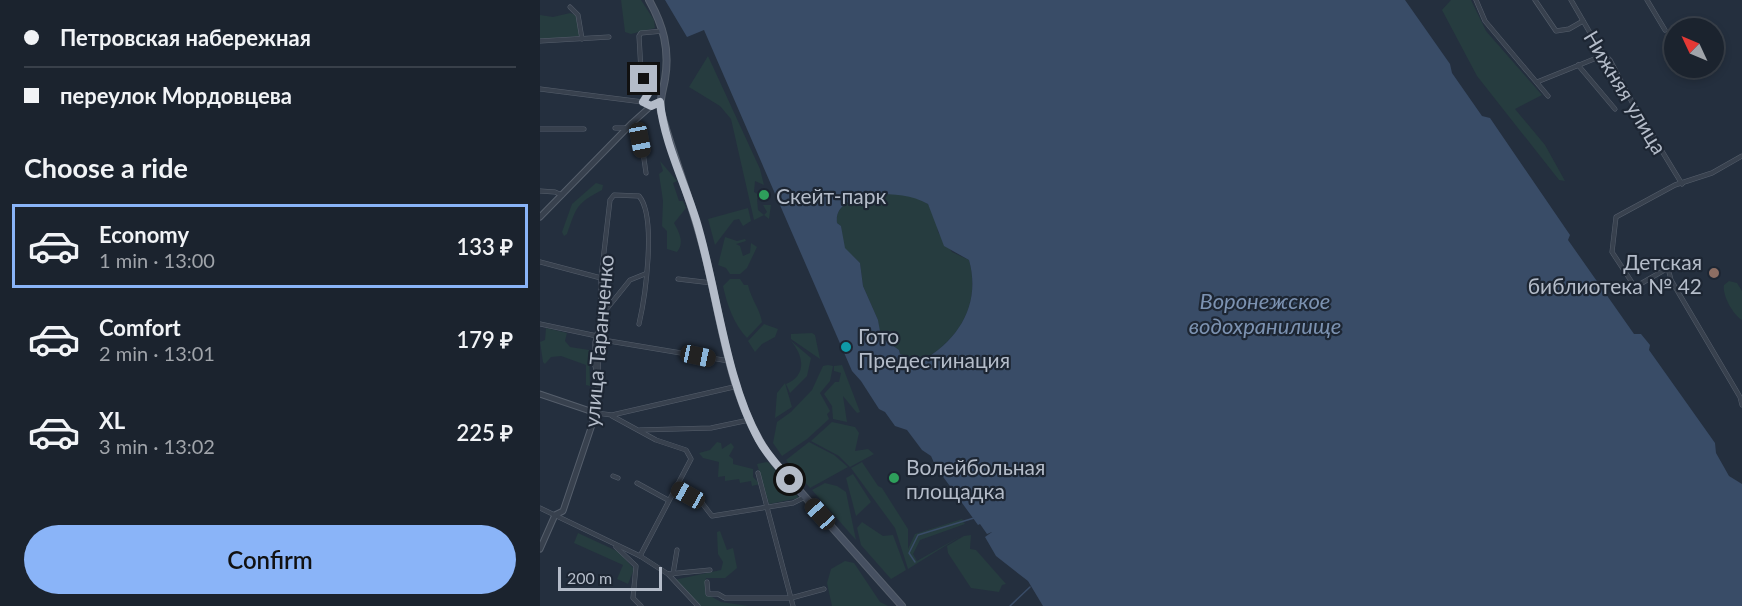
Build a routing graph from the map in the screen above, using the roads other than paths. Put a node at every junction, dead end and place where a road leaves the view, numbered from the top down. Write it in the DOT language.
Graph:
graph roads {
  1 [pos="649,0"];
  2 [pos="1476,0"];
  3 [pos="1535,0"];
  4 [pos="1571,0"];
  5 [pos="1647,0"];
  6 [pos="570,7"];
  7 [pos="1583,21"];
  8 [pos="1664,28"];
  9 [pos="664,31"];
  10 [pos="609,37"];
  11 [pos="582,39"];
  12 [pos="540,41"];
  13 [pos="1604,55"];
  14 [pos="1578,65"];
  15 [pos="1537,82"];
  16 [pos="540,89"];
  17 [pos="1548,96"];
  18 [pos="643,102"];
  19 [pos="660,102"];
  20 [pos="651,106"];
  21 [pos="1615,109"];
  22 [pos="632,123"];
  23 [pos="615,128"];
  24 [pos="627,128"];
  25 [pos="540,129"];
  26 [pos="584,129"];
  27 [pos="1742,156"];
  28 [pos="646,173"];
  29 [pos="1682,184"];
  30 [pos="540,191"];
  31 [pos="562,195"];
  32 [pos="540,217"];
  33 [pos="540,262"];
  34 [pos="645,274"];
  35 [pos="602,278"];
  36 [pos="678,279"];
  37 [pos="712,283"];
  38 [pos="601,316"];
  39 [pos="540,324"];
  40 [pos="639,324"];
  41 [pos="597,336"];
  42 [pos="731,361"];
  43 [pos="598,376"];
  44 [pos="738,386"];
  45 [pos="540,394"];
  46 [pos="1742,405"];
  47 [pos="596,413"];
  48 [pos="612,416"];
  49 [pos="749,420"];
  50 [pos="640,429"];
  51 [pos="758,473"];
  52 [pos="613,476"];
  53 [pos="618,478"];
  54 [pos="637,483"];
  55 [pos="675,488"];
  56 [pos="805,497"];
  57 [pos="668,500"];
  58 [pos="768,506"];
  59 [pos="540,508"];
  60 [pos="555,515"];
  61 [pos="611,542"];
  62 [pos="540,549"];
  63 [pos="677,550"];
  64 [pos="640,556"];
  65 [pos="710,570"];
  66 [pos="671,574"];
  67 [pos="707,582"];
  68 [pos="824,590"];
  69 [pos="791,598"];
  70 [pos="641,606"];
  71 [pos="698,606"];
  72 [pos="793,606"];
  73 [pos="902,606"];
  1 -- 9 [label="main road"];
  2 -- 15 [label="street"];
  3 -- 7 [label="street"];
  4 -- 7 [label="street, Нижняя улица"];
  5 -- 8 [label="street"];
  6 -- 11 [label="street"];
  7 -- 13 [label="street, Нижняя улица"];
  9 -- 18 [label="street"];
  9 -- 19 [label="main road"];
  10 -- 11 [label="street"];
  11 -- 12 [label="street"];
  13 -- 14 [label="street"];
  13 -- 29 [label="street, Нижняя улица"];
  14 -- 15 [label="street"];
  14 -- 21 [label="street"];
  15 -- 17 [label="street"];
  16 -- 18 [label="street"];
  18 -- 20 [label="street"];
  19 -- 20 [label="street"];
  19 -- 37 [label="main road"];
  20 -- 22 [label="street"];
  22 -- 24 [label="street"];
  22 -- 28 [label="street"];
  23 -- 24 [label="street"];
  24 -- 31 [label="street"];
  25 -- 26 [label="street"];
  27 -- 29 [label="street"];
  29 -- 46 [label="street"];
  30 -- 31 [label="street"];
  31 -- 32 [label="street"];
  33 -- 35 [label="street"];
  34 -- 35 [label="street, улица Таранченко"];
  34 -- 38 [label="street"];
  34 -- 40 [label="street"];
  35 -- 38 [label="street, улица Таранченко"];
  36 -- 37 [label="street"];
  37 -- 42 [label="main road"];
  38 -- 41 [label="street, улица Таранченко"];
  39 -- 41 [label="street"];
  41 -- 43 [label="street, улица Таранченко"];
  42 -- 43 [label="street"];
  42 -- 44 [label="main road"];
  43 -- 47 [label="street, улица Таранченко"];
  44 -- 48 [label="street"];
  44 -- 49 [label="main road"];
  45 -- 47 [label="street"];
  47 -- 48 [label="street"];
  47 -- 60 [label="street, улица Таранченко"];
  48 -- 50 [label="street"];
  49 -- 50 [label="street"];
  49 -- 56 [label="main road"];
  50 -- 55 [label="street"];
  51 -- 58 [label="street"];
  52 -- 53 [label="street"];
  54 -- 57 [label="street"];
  55 -- 57 [label="street"];
  55 -- 58 [label="street"];
  56 -- 58 [label="street"];
  56 -- 73 [label="main road"];
  57 -- 64 [label="street"];
  58 -- 69 [label="street"];
  59 -- 60 [label="street"];
  60 -- 61 [label="street"];
  60 -- 62 [label="street, улица Таранченко"];
  61 -- 64 [label="street"];
  61 -- 70 [label="street"];
  63 -- 66 [label="street"];
  64 -- 66 [label="street"];
  65 -- 66 [label="street"];
  66 -- 71 [label="street"];
  67 -- 69 [label="street"];
  68 -- 69 [label="street"];
  69 -- 72 [label="street"];
}
